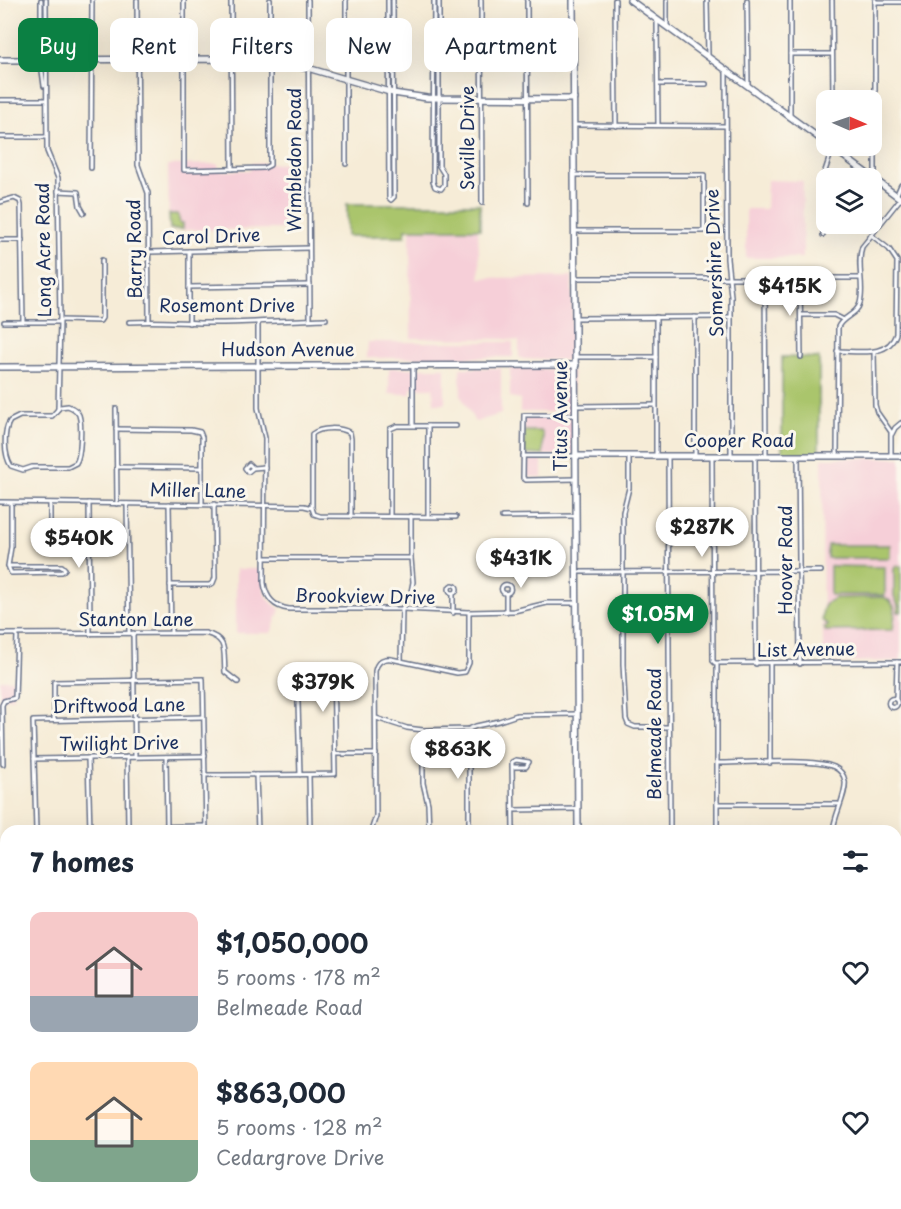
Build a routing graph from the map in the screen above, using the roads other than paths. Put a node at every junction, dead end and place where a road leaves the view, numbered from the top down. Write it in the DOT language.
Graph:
graph roads {
  1 [pos="41,0"];
  2 [pos="46,0"];
  3 [pos="92,0"];
  4 [pos="137,0"];
  5 [pos="184,0"];
  6 [pos="231,0"];
  7 [pos="270,0"];
  8 [pos="308,0"];
  9 [pos="346,0"];
  10 [pos="388,0"];
  11 [pos="393,0"];
  12 [pos="434,0"];
  13 [pos="439,0"];
  14 [pos="481,0"];
  15 [pos="527,0"];
  16 [pos="573,0"];
  17 [pos="615,0"];
  18 [pos="630,0"];
  19 [pos="667,0"];
  20 [pos="707,0"];
  21 [pos="747,0"];
  22 [pos="790,0"];
  23 [pos="832,0"];
  24 [pos="875,1"];
  25 [pos="901,2"];
  26 [pos="391,15"];
  27 [pos="42,18"];
  28 [pos="45,18"];
  29 [pos="92,18"];
  30 [pos="137,18"];
  31 [pos="184,18"];
  32 [pos="231,18"];
  33 [pos="270,18"];
  34 [pos="308,18"];
  35 [pos="436,18"];
  36 [pos="436,18"];
  37 [pos="657,20"];
  38 [pos="667,27"];
  39 [pos="790,54"];
  40 [pos="832,54"];
  41 [pos="708,56"];
  42 [pos="0,60"];
  43 [pos="18,60"];
  44 [pos="726,69"];
  45 [pos="314,70"];
  46 [pos="45,72"];
  47 [pos="92,72"];
  48 [pos="138,72"];
  49 [pos="184,72"];
  50 [pos="231,72"];
  51 [pos="270,72"];
  52 [pos="309,72"];
  53 [pos="437,72"];
  54 [pos="346,80"];
  55 [pos="658,84"];
  56 [pos="706,84"];
  57 [pos="748,85"];
  58 [pos="833,90"];
  59 [pos="391,93"];
  60 [pos="437,99"];
  61 [pos="481,99"];
  62 [pos="527,99"];
  63 [pos="574,99"];
  64 [pos="0,100"];
  65 [pos="46,100"];
  66 [pos="790,116"];
  67 [pos="574,125"];
  68 [pos="658,125"];
  69 [pos="616,126"];
  70 [pos="726,126"];
  71 [pos="816,136"];
  72 [pos="0,137"];
  73 [pos="46,137"];
  74 [pos="829,156"];
  75 [pos="845,156"];
  76 [pos="346,164"];
  77 [pos="437,164"];
  78 [pos="92,168"];
  79 [pos="861,168"];
  80 [pos="875,168"];
  81 [pos="232,169"];
  82 [pos="574,176"];
  83 [pos="882,185"];
  84 [pos="901,185"];
  85 [pos="58,191"];
  86 [pos="899,198"];
  87 [pos="0,202"];
  88 [pos="482,203"];
  89 [pos="528,203"];
  90 [pos="84,213"];
  91 [pos="575,231"];
  92 [pos="823,235"];
  93 [pos="871,235"];
  94 [pos="0,240"];
  95 [pos="22,240"];
  96 [pos="309,248"];
  97 [pos="189,251"];
  98 [pos="149,252"];
  99 [pos="102,260"];
  100 [pos="729,277"];
  101 [pos="800,277"];
  102 [pos="575,278"];
  103 [pos="765,278"];
  104 [pos="860,278"];
  105 [pos="310,285"];
  106 [pos="189,287"];
  107 [pos="801,315"];
  108 [pos="695,317"];
  109 [pos="731,317"];
  110 [pos="575,318"];
  111 [pos="656,318"];
  112 [pos="310,319"];
  113 [pos="326,319"];
  114 [pos="149,320"];
  115 [pos="842,320"];
  116 [pos="59,321"];
  117 [pos="4,322"];
  118 [pos="23,322"];
  119 [pos="129,322"];
  120 [pos="189,323"];
  121 [pos="258,323"];
  122 [pos="837,351"];
  123 [pos="874,352"];
  124 [pos="576,357"];
  125 [pos="656,357"];
  126 [pos="801,357"];
  127 [pos="412,364"];
  128 [pos="259,365"];
  129 [pos="576,365"];
  130 [pos="58,366"];
  131 [pos="0,367"];
  132 [pos="656,405"];
  133 [pos="576,406"];
  134 [pos="58,409"];
  135 [pos="116,409"];
  136 [pos="576,415"];
  137 [pos="901,423"];
  138 [pos="413,426"];
  139 [pos="428,426"];
  140 [pos="456,426"];
  141 [pos="116,429"];
  142 [pos="892,436"];
  143 [pos="523,456"];
  144 [pos="576,456"];
  145 [pos="629,456"];
  146 [pos="656,456"];
  147 [pos="668,456"];
  148 [pos="694,456"];
  149 [pos="712,456"];
  150 [pos="731,456"];
  151 [pos="755,456"];
  152 [pos="766,456"];
  153 [pos="798,456"];
  154 [pos="837,456"];
  155 [pos="891,456"];
  156 [pos="901,456"];
  157 [pos="117,467"];
  158 [pos="265,467"];
  159 [pos="202,468"];
  160 [pos="253,468"];
  161 [pos="577,479"];
  162 [pos="0,502"];
  163 [pos="11,502"];
  164 [pos="50,503"];
  165 [pos="89,503"];
  166 [pos="117,504"];
  167 [pos="127,504"];
  168 [pos="169,504"];
  169 [pos="202,504"];
  170 [pos="214,504"];
  171 [pos="264,505"];
  172 [pos="312,508"];
  173 [pos="351,516"];
  174 [pos="390,516"];
  175 [pos="411,516"];
  176 [pos="428,516"];
  177 [pos="577,516"];
  178 [pos="456,517"];
  179 [pos="502,517"];
  180 [pos="50,540"];
  181 [pos="264,558"];
  182 [pos="411,558"];
  183 [pos="9,566"];
  184 [pos="623,571"];
  185 [pos="668,571"];
  186 [pos="712,571"];
  187 [pos="755,571"];
  188 [pos="799,571"];
  189 [pos="821,571"];
  190 [pos="577,572"];
  191 [pos="171,585"];
  192 [pos="453,593"];
  193 [pos="506,594"];
  194 [pos="577,603"];
  195 [pos="402,609"];
  196 [pos="469,612"];
  197 [pos="506,612"];
  198 [pos="453,613"];
  199 [pos="131,633"];
  200 [pos="171,633"];
  201 [pos="0,634"];
  202 [pos="17,634"];
  203 [pos="90,634"];
  204 [pos="401,660"];
  205 [pos="899,662"];
  206 [pos="756,664"];
  207 [pos="770,664"];
  208 [pos="800,664"];
  209 [pos="717,665"];
  210 [pos="134,680"];
  211 [pos="238,682"];
  212 [pos="896,699"];
  213 [pos="578,714"];
  214 [pos="204,717"];
  215 [pos="134,718"];
  216 [pos="376,718"];
  217 [pos="54,720"];
  218 [pos="669,727"];
  219 [pos="469,729"];
  220 [pos="423,730"];
  221 [pos="335,754"];
  222 [pos="376,754"];
  223 [pos="205,756"];
  224 [pos="127,757"];
  225 [pos="135,757"];
  226 [pos="166,757"];
  227 [pos="88,758"];
  228 [pos="34,759"];
  229 [pos="717,763"];
  230 [pos="770,763"];
  231 [pos="3,764"];
  232 [pos="512,767"];
  233 [pos="205,775"];
  234 [pos="256,775"];
  235 [pos="300,775"];
  236 [pos="309,775"];
  237 [pos="717,804"];
  238 [pos="839,804"];
  239 [pos="578,809"];
  240 [pos="513,810"];
  241 [pos="36,825"];
  242 [pos="90,825"];
  243 [pos="128,825"];
  244 [pos="167,825"];
  245 [pos="206,825"];
  246 [pos="258,825"];
  247 [pos="310,825"];
  248 [pos="373,825"];
  249 [pos="429,825"];
  250 [pos="469,825"];
  251 [pos="513,825"];
  252 [pos="578,825"];
  253 [pos="670,825"];
  254 [pos="717,825"];
  255 [pos="834,825"];
  1 -- 27 [label="street, Long Acre Road"];
  2 -- 28 [label="street, Long Acre Road"];
  3 -- 29 [label="street"];
  4 -- 30 [label="street, Barry Road"];
  5 -- 31 [label="street"];
  6 -- 32 [label="street"];
  7 -- 33 [label="street"];
  8 -- 34 [label="street, Wimbledon Road"];
  9 -- 54 [label="street"];
  10 -- 26 [label="street"];
  11 -- 26 [label="street"];
  12 -- 35 [label="street"];
  13 -- 36 [label="street"];
  14 -- 61 [label="street, Seville Drive"];
  15 -- 62 [label="street"];
  16 -- 63 [label="main road, Titus Avenue"];
  17 -- 69 [label="street"];
  18 -- 37 [label="main road"];
  19 -- 38 [label="street"];
  20 -- 41 [label="street"];
  21 -- 57 [label="street"];
  22 -- 39 [label="street"];
  23 -- 40 [label="street"];
  24 -- 25 [label="street"];
  24 -- 80 [label="street"];
  26 -- 59 [label="street"];
  37 -- 38 [label="main road"];
  37 -- 55 [label="street"];
  38 -- 41 [label="main road"];
  39 -- 40 [label="street"];
  39 -- 66 [label="street"];
  40 -- 58 [label="street"];
  41 -- 44 [label="main road"];
  42 -- 43 [label="main road"];
  44 -- 57 [label="main road"];
  44 -- 70 [label="street, Somershire Drive"];
  45 -- 54 [label="main road"];
  46 -- 65 [label="street, Long Acre Road"];
  47 -- 78 [label="street"];
  48 -- 98 [label="street, Barry Road"];
  49 -- 81 [label="street"];
  50 -- 81 [label="street"];
  51 -- 81 [label="street"];
  52 -- 96 [label="street, Wimbledon Road"];
  53 -- 60 [label="street"];
  54 -- 59 [label="main road"];
  54 -- 76 [label="street"];
  55 -- 56 [label="street"];
  55 -- 68 [label="street"];
  57 -- 66 [label="main road"];
  59 -- 59 [label="street"];
  59 -- 60 [label="main road"];
  60 -- 61 [label="main road"];
  60 -- 77 [label="street"];
  61 -- 62 [label="main road"];
  61 -- 88 [label="street, Seville Drive"];
  62 -- 63 [label="main road"];
  62 -- 89 [label="street"];
  63 -- 67 [label="main road, Titus Avenue"];
  64 -- 65 [label="street"];
  65 -- 73 [label="street, Long Acre Road"];
  66 -- 71 [label="main road"];
  67 -- 69 [label="street"];
  67 -- 82 [label="main road, Titus Avenue"];
  68 -- 69 [label="street"];
  68 -- 70 [label="street"];
  70 -- 100 [label="street, Somershire Drive"];
  72 -- 73 [label="street"];
  73 -- 85 [label="street, Long Acre Road"];
  74 -- 92 [label="street"];
  75 -- 79 [label="main road"];
  77 -- 77 [label="street"];
  82 -- 91 [label="main road, Titus Avenue"];
  82 -- 91 [label="street"];
  83 -- 86 [label="main road"];
  84 -- 86 [label="street"];
  85 -- 90 [label="street"];
  85 -- 116 [label="street, Long Acre Road"];
  86 -- 93 [label="street"];
  87 -- 95 [label="street"];
  91 -- 102 [label="main road, Titus Avenue"];
  93 -- 104 [label="street"];
  93 -- 123 [label="street"];
  94 -- 95 [label="street"];
  95 -- 118 [label="street"];
  96 -- 97 [label="street, Carol Drive"];
  96 -- 105 [label="street, Wimbledon Road"];
  97 -- 98 [label="street, Carol Drive"];
  97 -- 106 [label="street"];
  98 -- 114 [label="street, Barry Road"];
  99 -- 116 [label="street"];
  100 -- 102 [label="street"];
  100 -- 103 [label="street"];
  100 -- 109 [label="street, Somershire Drive"];
  101 -- 103 [label="street"];
  101 -- 104 [label="street"];
  101 -- 107 [label="street"];
  102 -- 110 [label="main road, Titus Avenue"];
  103 -- 152 [label="street"];
  104 -- 115 [label="street"];
  105 -- 106 [label="street"];
  105 -- 112 [label="street, Wimbledon Road"];
  106 -- 120 [label="street"];
  107 -- 115 [label="street"];
  107 -- 126 [label="street"];
  108 -- 109 [label="street"];
  108 -- 111 [label="street"];
  108 -- 148 [label="street"];
  109 -- 150 [label="street, Somershire Drive"];
  110 -- 111 [label="street"];
  110 -- 124 [label="main road, Titus Avenue"];
  111 -- 125 [label="street"];
  112 -- 113 [label="street, Rosemont Drive"];
  112 -- 121 [label="street, Rosemont Drive"];
  114 -- 119 [label="street, Rosemont Drive"];
  114 -- 120 [label="street, Rosemont Drive"];
  115 -- 122 [label="street"];
  116 -- 118 [label="street"];
  116 -- 130 [label="street, Long Acre Road"];
  117 -- 118 [label="street"];
  120 -- 121 [label="street, Rosemont Drive"];
  121 -- 128 [label="street, Brookview Drive"];
  122 -- 123 [label="street"];
  122 -- 154 [label="street"];
  123 -- 142 [label="street"];
  124 -- 125 [label="street"];
  124 -- 129 [label="main road, Titus Avenue"];
  125 -- 132 [label="street"];
  127 -- 128 [label="main road, Hudson Avenue"];
  127 -- 129 [label="main road, Hudson Avenue"];
  127 -- 138 [label="street"];
  128 -- 130 [label="main road, Hudson Avenue"];
  128 -- 158 [label="street, Brookview Drive"];
  129 -- 133 [label="main road, Titus Avenue"];
  130 -- 131 [label="main road, Hudson Avenue"];
  130 -- 134 [label="street, Long Acre Road"];
  132 -- 133 [label="street"];
  132 -- 146 [label="street"];
  133 -- 136 [label="main road, Titus Avenue"];
  134 -- 134 [label="street"];
  135 -- 141 [label="street"];
  136 -- 143 [label="street"];
  136 -- 144 [label="main road, Titus Avenue"];
  137 -- 142 [label="street"];
  138 -- 139 [label="street"];
  138 -- 174 [label="street"];
  139 -- 140 [label="street"];
  139 -- 176 [label="street"];
  141 -- 157 [label="street"];
  141 -- 159 [label="street"];
  142 -- 155 [label="street"];
  143 -- 144 [label="street"];
  143 -- 161 [label="street"];
  144 -- 145 [label="main road, Cooper Road"];
  144 -- 161 [label="main road, Titus Avenue"];
  145 -- 146 [label="main road, Cooper Road"];
  145 -- 184 [label="street"];
  146 -- 147 [label="main road, Cooper Road"];
  147 -- 148 [label="main road, Cooper Road"];
  147 -- 185 [label="street, Belmeade Road"];
  148 -- 149 [label="main road, Cooper Road"];
  149 -- 150 [label="main road, Cooper Road"];
  149 -- 186 [label="street"];
  150 -- 151 [label="main road, Cooper Road"];
  151 -- 152 [label="main road, Cooper Road"];
  151 -- 187 [label="street"];
  152 -- 153 [label="main road, Cooper Road"];
  153 -- 154 [label="main road, Cooper Road"];
  153 -- 188 [label="street, Hoover Road"];
  154 -- 155 [label="main road, Cooper Road"];
  155 -- 156 [label="main road, Cooper Road"];
  157 -- 159 [label="street"];
  157 -- 166 [label="street"];
  158 -- 160 [label="street"];
  158 -- 171 [label="street, Brookview Drive"];
  159 -- 169 [label="street"];
  161 -- 177 [label="main road, Titus Avenue"];
  162 -- 163 [label="street, Miller Lane"];
  163 -- 164 [label="street, Miller Lane"];
  163 -- 183 [label="street"];
  164 -- 165 [label="street, Miller Lane"];
  164 -- 180 [label="street"];
  165 -- 166 [label="street, Miller Lane"];
  165 -- 203 [label="street"];
  166 -- 167 [label="street, Miller Lane"];
  167 -- 168 [label="street, Miller Lane"];
  167 -- 199 [label="street"];
  168 -- 169 [label="street, Miller Lane"];
  168 -- 191 [label="street"];
  169 -- 170 [label="street, Miller Lane"];
  170 -- 171 [label="street, Miller Lane"];
  170 -- 191 [label="street"];
  171 -- 172 [label="street, Miller Lane"];
  171 -- 181 [label="street, Brookview Drive"];
  172 -- 173 [label="street, Miller Lane"];
  172 -- 173 [label="street"];
  173 -- 174 [label="street, Miller Lane"];
  174 -- 175 [label="street, Miller Lane"];
  175 -- 176 [label="street, Miller Lane"];
  175 -- 182 [label="street"];
  176 -- 178 [label="street, Miller Lane"];
  177 -- 179 [label="street"];
  177 -- 190 [label="main road, Titus Avenue"];
  181 -- 182 [label="street"];
  181 -- 195 [label="street, Brookview Drive"];
  182 -- 195 [label="street"];
  183 -- 183 [label="street"];
  184 -- 185 [label="street"];
  184 -- 190 [label="street"];
  184 -- 218 [label="street"];
  185 -- 186 [label="street"];
  185 -- 218 [label="street, Belmeade Road"];
  186 -- 187 [label="street"];
  186 -- 209 [label="street"];
  187 -- 188 [label="street"];
  187 -- 206 [label="street"];
  188 -- 189 [label="street"];
  188 -- 208 [label="street, Hoover Road"];
  190 -- 194 [label="main road, Titus Avenue"];
  191 -- 200 [label="street"];
  192 -- 198 [label="street, Brookview Drive"];
  193 -- 197 [label="street"];
  194 -- 197 [label="street, Brookview Drive"];
  194 -- 213 [label="main road, Titus Avenue"];
  195 -- 198 [label="street, Brookview Drive"];
  195 -- 204 [label="street"];
  196 -- 197 [label="street, Brookview Drive"];
  196 -- 198 [label="street, Brookview Drive"];
  196 -- 204 [label="street"];
  199 -- 200 [label="street, Stanton Lane"];
  199 -- 203 [label="street, Stanton Lane"];
  199 -- 210 [label="street"];
  200 -- 211 [label="street, Stanton Lane"];
  201 -- 202 [label="street, Stanton Lane"];
  202 -- 203 [label="street, Stanton Lane"];
  202 -- 231 [label="street"];
  204 -- 216 [label="street"];
  205 -- 208 [label="street, List Avenue"];
  205 -- 212 [label="street"];
  206 -- 207 [label="street, List Avenue"];
  206 -- 209 [label="street, List Avenue"];
  207 -- 208 [label="street, List Avenue"];
  207 -- 230 [label="street"];
  209 -- 229 [label="street"];
  210 -- 214 [label="street"];
  210 -- 215 [label="street"];
  210 -- 217 [label="street"];
  213 -- 219 [label="street"];
  213 -- 239 [label="main road, Titus Avenue"];
  214 -- 215 [label="street, Driftwood Lane"];
  214 -- 223 [label="street"];
  215 -- 217 [label="street, Driftwood Lane"];
  215 -- 225 [label="street"];
  216 -- 220 [label="street"];
  216 -- 222 [label="street"];
  217 -- 228 [label="street, Driftwood Lane"];
  218 -- 253 [label="street, Belmeade Road"];
  219 -- 220 [label="street"];
  219 -- 250 [label="street"];
  220 -- 249 [label="street"];
  221 -- 222 [label="street"];
  221 -- 235 [label="street"];
  221 -- 236 [label="street"];
  222 -- 248 [label="street"];
  223 -- 226 [label="street, Twilight Drive"];
  223 -- 233 [label="street"];
  224 -- 225 [label="street, Twilight Drive"];
  224 -- 227 [label="street, Twilight Drive"];
  224 -- 243 [label="street"];
  225 -- 226 [label="street, Twilight Drive"];
  226 -- 244 [label="street"];
  227 -- 228 [label="street, Twilight Drive"];
  227 -- 242 [label="street"];
  228 -- 241 [label="street"];
  229 -- 230 [label="street"];
  229 -- 237 [label="street"];
  230 -- 238 [label="street"];
  232 -- 232 [label="street"];
  232 -- 240 [label="street"];
  233 -- 234 [label="street"];
  233 -- 245 [label="street"];
  234 -- 235 [label="street"];
  234 -- 246 [label="street"];
  235 -- 236 [label="street"];
  236 -- 247 [label="street"];
  237 -- 238 [label="street"];
  237 -- 254 [label="street"];
  238 -- 255 [label="street"];
  239 -- 240 [label="street"];
  239 -- 252 [label="main road, Titus Avenue"];
  240 -- 251 [label="street"];
}
